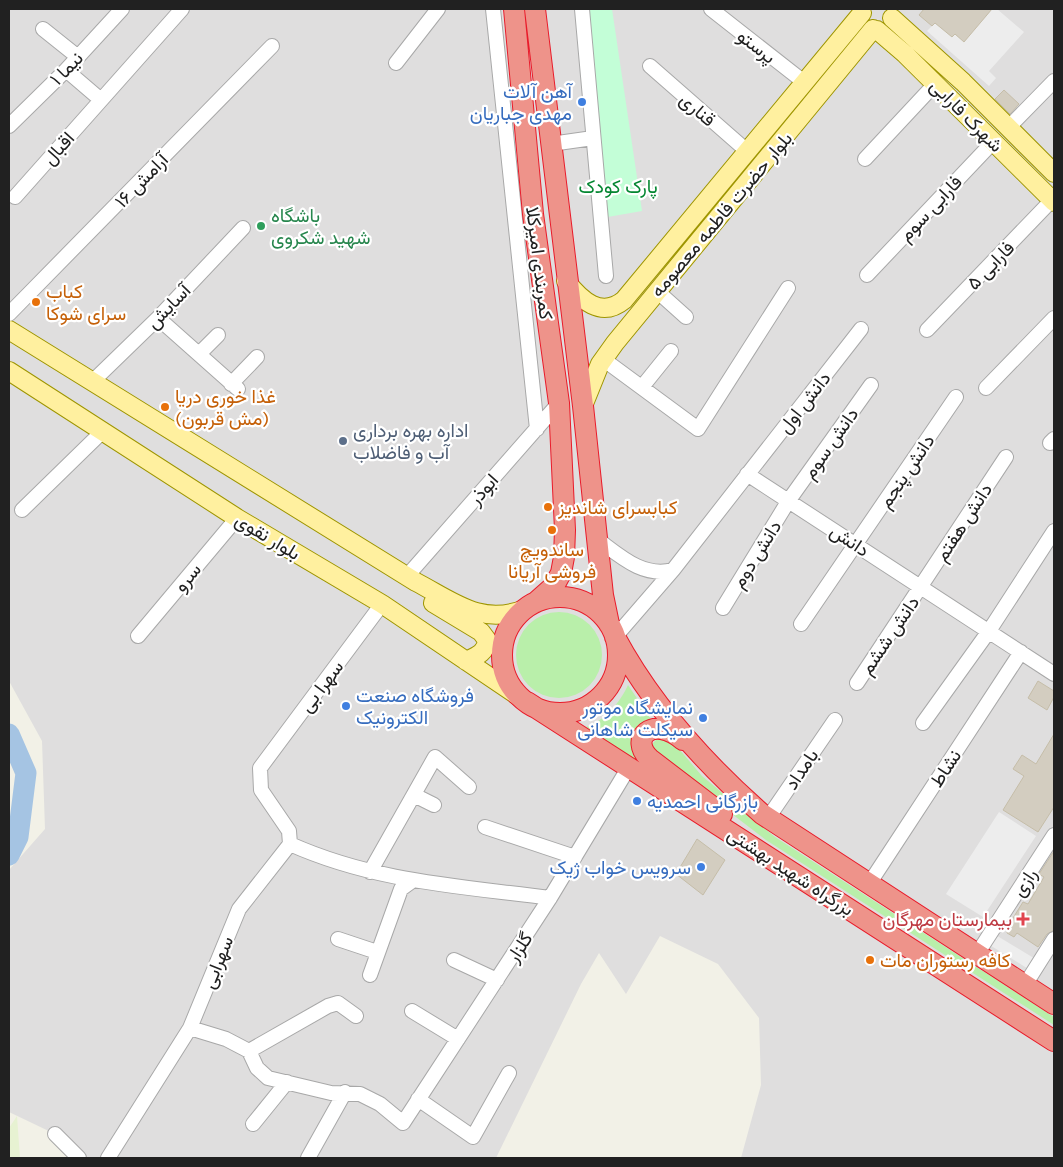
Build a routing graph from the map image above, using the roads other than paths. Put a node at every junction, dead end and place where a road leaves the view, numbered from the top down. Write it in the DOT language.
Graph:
graph roads {
  1 [pos="122,9"];
  2 [pos="182,9"];
  3 [pos="438,9"];
  4 [pos="493,9"];
  5 [pos="514,9"];
  6 [pos="536,9"];
  7 [pos="582,9"];
  8 [pos="711,9"];
  9 [pos="862,11"];
  10 [pos="891,11"];
  11 [pos="43,29"];
  12 [pos="875,30"];
  13 [pos="272,46"];
  14 [pos="925,47"];
  15 [pos="78,57"];
  16 [pos="912,61"];
  17 [pos="396,63"];
  18 [pos="650,66"];
  19 [pos="66,70"];
  20 [pos="1054,81"];
  21 [pos="804,82"];
  22 [pos="935,84"];
  23 [pos="101,100"];
  24 [pos="9,126"];
  25 [pos="1008,128"];
  26 [pos="593,138"];
  27 [pos="993,142"];
  28 [pos="551,144"];
  29 [pos="747,151"];
  30 [pos="865,160"];
  31 [pos="762,164"];
  32 [pos="1054,173"];
  33 [pos="15,197"];
  34 [pos="1053,201"];
  35 [pos="524,216"];
  36 [pos="243,228"];
  37 [pos="867,275"];
  38 [pos="606,276"];
  39 [pos="566,281"];
  40 [pos="543,288"];
  41 [pos="788,288"];
  42 [pos="657,291"];
  43 [pos="523,292"];
  44 [pos="9,314"];
  45 [pos="686,317"];
  46 [pos="158,318"];
  47 [pos="1054,318"];
  48 [pos="861,329"];
  49 [pos="9,330"];
  50 [pos="927,330"];
  51 [pos="218,335"];
  52 [pos="671,351"];
  53 [pos="199,354"];
  54 [pos="257,357"];
  55 [pos="604,359"];
  56 [pos="9,371"];
  57 [pos="92,382"];
  58 [pos="871,385"];
  59 [pos="642,387"];
  60 [pos="986,388"];
  61 [pos="956,397"];
  62 [pos="559,404"];
  63 [pos="583,406"];
  64 [pos="537,429"];
  65 [pos="103,431"];
  66 [pos="1006,457"];
  67 [pos="747,474"];
  68 [pos="789,500"];
  69 [pos="22,510"];
  70 [pos="595,513"];
  71 [pos="563,516"];
  72 [pos="237,518"];
  73 [pos="1054,531"];
  74 [pos="597,539"];
  75 [pos="856,544"];
  76 [pos="673,570"];
  77 [pos="412,579"];
  78 [pos="921,587"];
  79 [pos="382,604"];
  80 [pos="531,606"];
  81 [pos="723,608"];
  82 [pos="801,624"];
  83 [pos="612,630"];
  84 [pos="989,631"];
  85 [pos="138,636"];
  86 [pos="1021,652"];
  87 [pos="466,661"];
  88 [pos="1054,674"];
  89 [pos="857,683"];
  90 [pos="527,702"];
  91 [pos="835,720"];
  92 [pos="923,723"];
  93 [pos="696,751"];
  94 [pos="629,767"];
  95 [pos="469,787"];
  96 [pos="414,795"];
  97 [pos="434,805"];
  98 [pos="768,818"];
  99 [pos="486,827"];
  100 [pos="1054,835"];
  101 [pos="290,844"];
  102 [pos="575,857"];
  103 [pos="774,859"];
  104 [pos="370,872"];
  105 [pos="412,881"];
  106 [pos="869,884"];
  107 [pos="550,898"];
  108 [pos="338,939"];
  109 [pos="1054,939"];
  110 [pos="377,952"];
  111 [pos="977,954"];
  112 [pos="454,960"];
  113 [pos="370,975"];
  114 [pos="497,980"];
  115 [pos="1025,985"];
  116 [pos="1054,1004"];
  117 [pos="412,1012"];
  118 [pos="356,1016"];
  119 [pos="190,1028"];
  120 [pos="458,1039"];
  121 [pos="1054,1041"];
  122 [pos="249,1051"];
  123 [pos="510,1073"];
  124 [pos="287,1082"];
  125 [pos="345,1092"];
  126 [pos="418,1099"];
  127 [pos="253,1124"];
  128 [pos="55,1134"];
  129 [pos="79,1158"];
  130 [pos="108,1158"];
  131 [pos="308,1158"];
  1 -- 15 [label="street, نیما ۱"];
  2 -- 23 [label="street, اقبال"];
  3 -- 17 [label="street"];
  4 -- 35 [label="street"];
  5 -- 35 [label="highway, کمربندی امیرکلا"];
  6 -- 28 [label="highway, کمربندی امیرکلا"];
  7 -- 26 [label="street"];
  8 -- 21 [label="street, پرستو"];
  9 -- 12 [label="main road, شهرک فارابی"];
  9 -- 21 [label="main road, بلوار حضرت فاطمه معصومه"];
  10 -- 12 [label="main road, بلوار حضرت فاطمه معصومه"];
  10 -- 14 [label="main road, شهرک فارابی"];
  11 -- 15 [label="street"];
  12 -- 16 [label="main road, شهرک فارابی"];
  12 -- 31 [label="main road, بلوار حضرت فاطمه معصومه"];
  13 -- 44 [label="street, آرامش ۱۶"];
  14 -- 16 [label="main road"];
  14 -- 25 [label="main road, شهرک فارابی"];
  15 -- 19 [label="street, نیما ۱"];
  16 -- 22 [label="main road, شهرک فارابی"];
  18 -- 29 [label="street, قناری"];
  19 -- 23 [label="street"];
  19 -- 24 [label="street, نیما ۱"];
  20 -- 25 [label="street"];
  21 -- 29 [label="main road, بلوار حضرت فاطمه معصومه"];
  22 -- 27 [label="main road, شهرک فارابی"];
  22 -- 30 [label="street"];
  23 -- 33 [label="street, اقبال"];
  25 -- 32 [label="main road, شهرک فارابی"];
  26 -- 28 [label="street"];
  26 -- 38 [label="street"];
  27 -- 34 [label="main road, شهرک فارابی"];
  27 -- 37 [label="street, فارابی سوم"];
  28 -- 39 [label="highway, کمربندی امیرکلا"];
  29 -- 31 [label="main road"];
  29 -- 39 [label="main road, بلوار حضرت فاطمه معصومه"];
  31 -- 42 [label="main road, بلوار حضرت فاطمه معصومه"];
  34 -- 50 [label="street, فارابی ۵"];
  35 -- 40 [label="highway, کمربندی امیرکلا"];
  35 -- 43 [label="street"];
  36 -- 46 [label="street, آسایش"];
  39 -- 63 [label="highway, کمربندی امیرکلا"];
  40 -- 43 [label="street"];
  40 -- 62 [label="highway, کمربندی امیرکلا"];
  41 -- 59 [label="street"];
  42 -- 45 [label="street"];
  42 -- 55 [label="main road, بلوار حضرت فاطمه معصومه"];
  43 -- 64 [label="street"];
  46 -- 53 [label="street"];
  46 -- 57 [label="street, آسایش"];
  47 -- 60 [label="street"];
  48 -- 67 [label="street, دانش اول"];
  49 -- 57 [label="main road, بلوار نقوی"];
  51 -- 53 [label="street"];
  52 -- 59 [label="street"];
  53 -- 54 [label="street"];
  55 -- 59 [label="street"];
  55 -- 63 [label="main road, بلوار حضرت فاطمه معصومه"];
  56 -- 65 [label="main road, بلوار نقوی"];
  57 -- 77 [label="main road, بلوار نقوی"];
  58 -- 68 [label="street, دانش سوم"];
  61 -- 75 [label="street, دانش پنجم"];
  62 -- 64 [label="street, ابوذر"];
  62 -- 71 [label="highway, کمربندی امیرکلا"];
  63 -- 70 [label="highway, کمربندی امیرکلا"];
  64 -- 77 [label="street, ابوذر"];
  65 -- 69 [label="street"];
  65 -- 72 [label="main road, بلوار نقوی"];
  66 -- 78 [label="street, دانش هفتم"];
  67 -- 68 [label="street, دانش"];
  67 -- 76 [label="street"];
  68 -- 75 [label="street, دانش"];
  68 -- 81 [label="street, دانش دوم"];
  70 -- 71 [label="highway"];
  70 -- 74 [label="highway, کمربندی امیرکلا"];
  71 -- 80 [label="highway, کمربندی امیرکلا"];
  72 -- 79 [label="main road, بلوار نقوی"];
  72 -- 85 [label="street, سرو"];
  73 -- 84 [label="street"];
  74 -- 76 [label="street"];
  74 -- 83 [label="highway, کمربندی امیرکلا"];
  75 -- 78 [label="street, دانش"];
  75 -- 82 [label="street, دانش پنجم"];
  76 -- 83 [label="street"];
  77 -- 80 [label="main road, بلوار نقوی"];
  77 -- 87 [label="main road"];
  78 -- 84 [label="street, دانش"];
  78 -- 89 [label="street, دانش ششم"];
  79 -- 87 [label="main road, بلوار نقوی"];
  79 -- 101 [label="street, سهرا بی"];
  80 -- 83 [label="highway"];
  80 -- 90 [label="highway"];
  83 -- 90 [label="highway"];
  83 -- 93 [label="highway, بزرگراه شهید بهشتی"];
  84 -- 86 [label="street, دانش"];
  84 -- 92 [label="street"];
  86 -- 88 [label="street, دانش"];
  86 -- 106 [label="street, نشاط"];
  87 -- 90 [label="main road, بلوار نقوی"];
  90 -- 94 [label="highway, بزرگراه شهید بهشتی"];
  91 -- 98 [label="street, بامداد"];
  93 -- 98 [label="highway, بزرگراه شهید بهشتی"];
  93 -- 103 [label="highway"];
  94 -- 102 [label="street, گلزار"];
  94 -- 103 [label="highway, بزرگراه شهید بهشتی"];
  95 -- 96 [label="street"];
  96 -- 97 [label="street"];
  96 -- 104 [label="street"];
  98 -- 106 [label="highway, بزرگراه شهید بهشتی"];
  99 -- 102 [label="street"];
  100 -- 111 [label="street, رازی"];
  101 -- 104 [label="street"];
  101 -- 119 [label="street, سهرابی"];
  102 -- 107 [label="street, گلزار"];
  103 -- 121 [label="highway, بزرگراه شهید بهشتی"];
  104 -- 105 [label="street"];
  105 -- 107 [label="street"];
  105 -- 110 [label="street"];
  106 -- 111 [label="highway, بزرگراه شهید بهشتی"];
  107 -- 114 [label="street, گلزار"];
  108 -- 110 [label="street"];
  109 -- 115 [label="street"];
  110 -- 113 [label="street"];
  111 -- 115 [label="highway, بزرگراه شهید بهشتی"];
  112 -- 114 [label="street"];
  114 -- 120 [label="street, گلزار"];
  115 -- 116 [label="highway, بزرگراه شهید بهشتی"];
  117 -- 120 [label="street"];
  118 -- 122 [label="street"];
  119 -- 122 [label="street"];
  119 -- 130 [label="street, سهرابی"];
  120 -- 126 [label="street, گلزار"];
  122 -- 124 [label="street"];
  123 -- 126 [label="street"];
  124 -- 125 [label="street"];
  124 -- 127 [label="street"];
  125 -- 126 [label="street, گلزار"];
  125 -- 131 [label="street"];
  128 -- 129 [label="street"];
}
